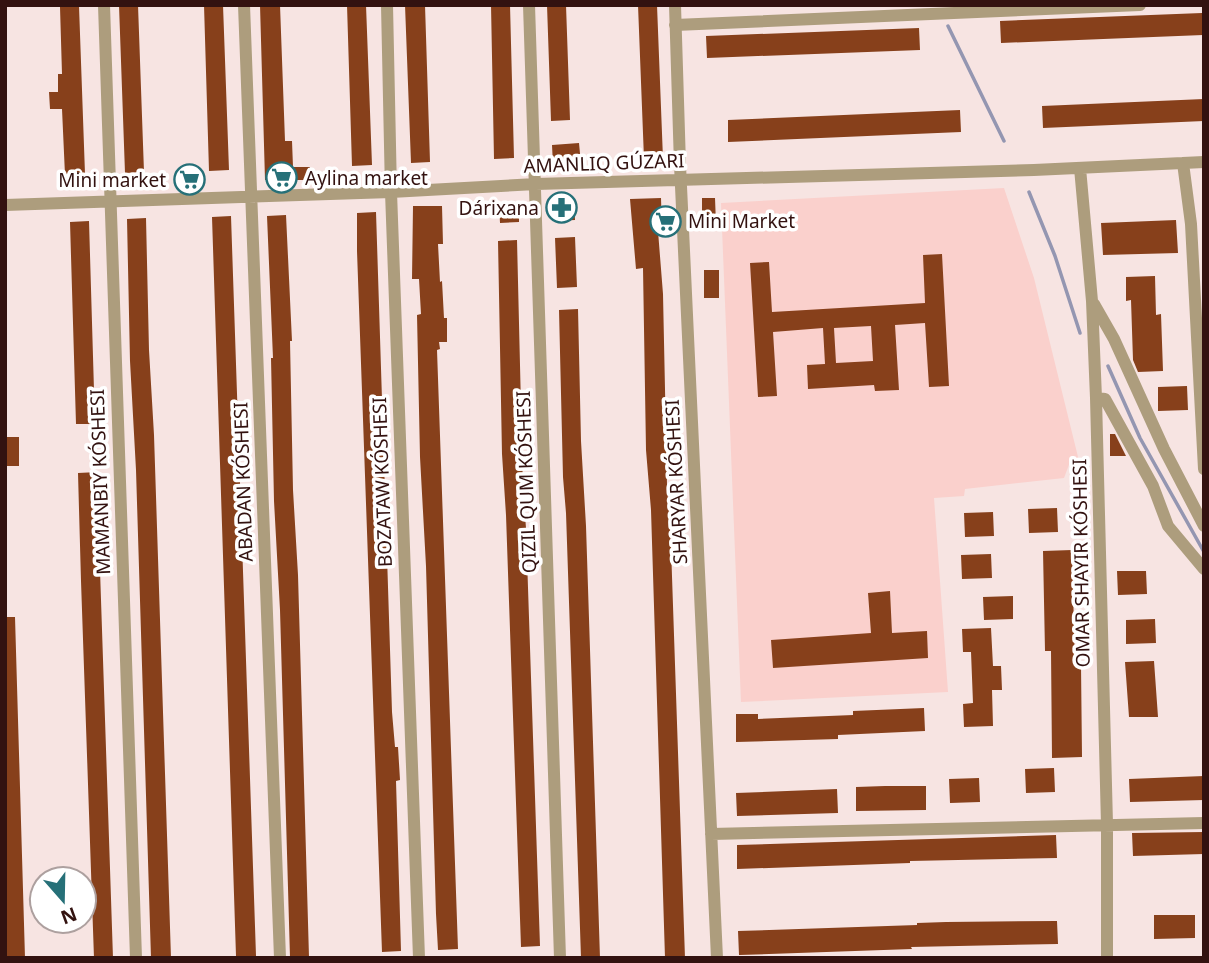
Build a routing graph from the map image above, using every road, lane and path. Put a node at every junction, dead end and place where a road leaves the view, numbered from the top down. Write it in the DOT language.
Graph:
graph roads {
  1 [pos="104,5"];
  2 [pos="244,5"];
  3 [pos="387,5"];
  4 [pos="529,5"];
  5 [pos="675,5"];
  6 [pos="1140,5"];
  7 [pos="676,25"];
  8 [pos="1204,162"];
  9 [pos="1183,163"];
  10 [pos="1080,168"];
  11 [pos="681,180"];
  12 [pos="536,184"];
  13 [pos="391,192"];
  14 [pos="251,195"];
  15 [pos="110,201"];
  16 [pos="5,205"];
  17 [pos="1092,301"];
  18 [pos="1096,398"];
  19 [pos="1204,469"];
  20 [pos="1204,526"];
  21 [pos="1204,569"];
  22 [pos="1107,824"];
  23 [pos="1204,824"];
  24 [pos="711,834"];
  25 [pos="136,958"];
  26 [pos="280,958"];
  27 [pos="419,958"];
  28 [pos="560,958"];
  29 [pos="717,958"];
  30 [pos="1107,958"];
  1 -- 15 [label="street, MAMANBIY KÓSHESI"];
  2 -- 14 [label="street, ABADAN KÓSHESI"];
  3 -- 13 [label="street, BOZATAW KÓSHESI"];
  4 -- 12 [label="street"];
  5 -- 7 [label="street, SHARYAR KÓSHESI"];
  6 -- 7 [label="street"];
  7 -- 11 [label="street, SHARYAR KÓSHESI"];
  8 -- 9 [label="street"];
  9 -- 10 [label="street"];
  9 -- 19 [label="street"];
  10 -- 11 [label="street"];
  10 -- 17 [label="street"];
  11 -- 12 [label="street"];
  11 -- 24 [label="street, SHARYAR KÓSHESI"];
  12 -- 13 [label="street"];
  12 -- 28 [label="street"];
  13 -- 14 [label="street"];
  13 -- 27 [label="street, BOZATAW KÓSHESI"];
  14 -- 15 [label="street"];
  14 -- 26 [label="street, ABADAN KÓSHESI"];
  15 -- 16 [label="street"];
  15 -- 25 [label="street, MAMANBIY KÓSHESI"];
  17 -- 18 [label="street"];
  17 -- 20 [label="street"];
  18 -- 21 [label="street"];
  18 -- 22 [label="street"];
  22 -- 23 [label="street"];
  22 -- 24 [label="street"];
  22 -- 30 [label="street"];
  24 -- 29 [label="street, SHARYAR KÓSHESI"];
}
